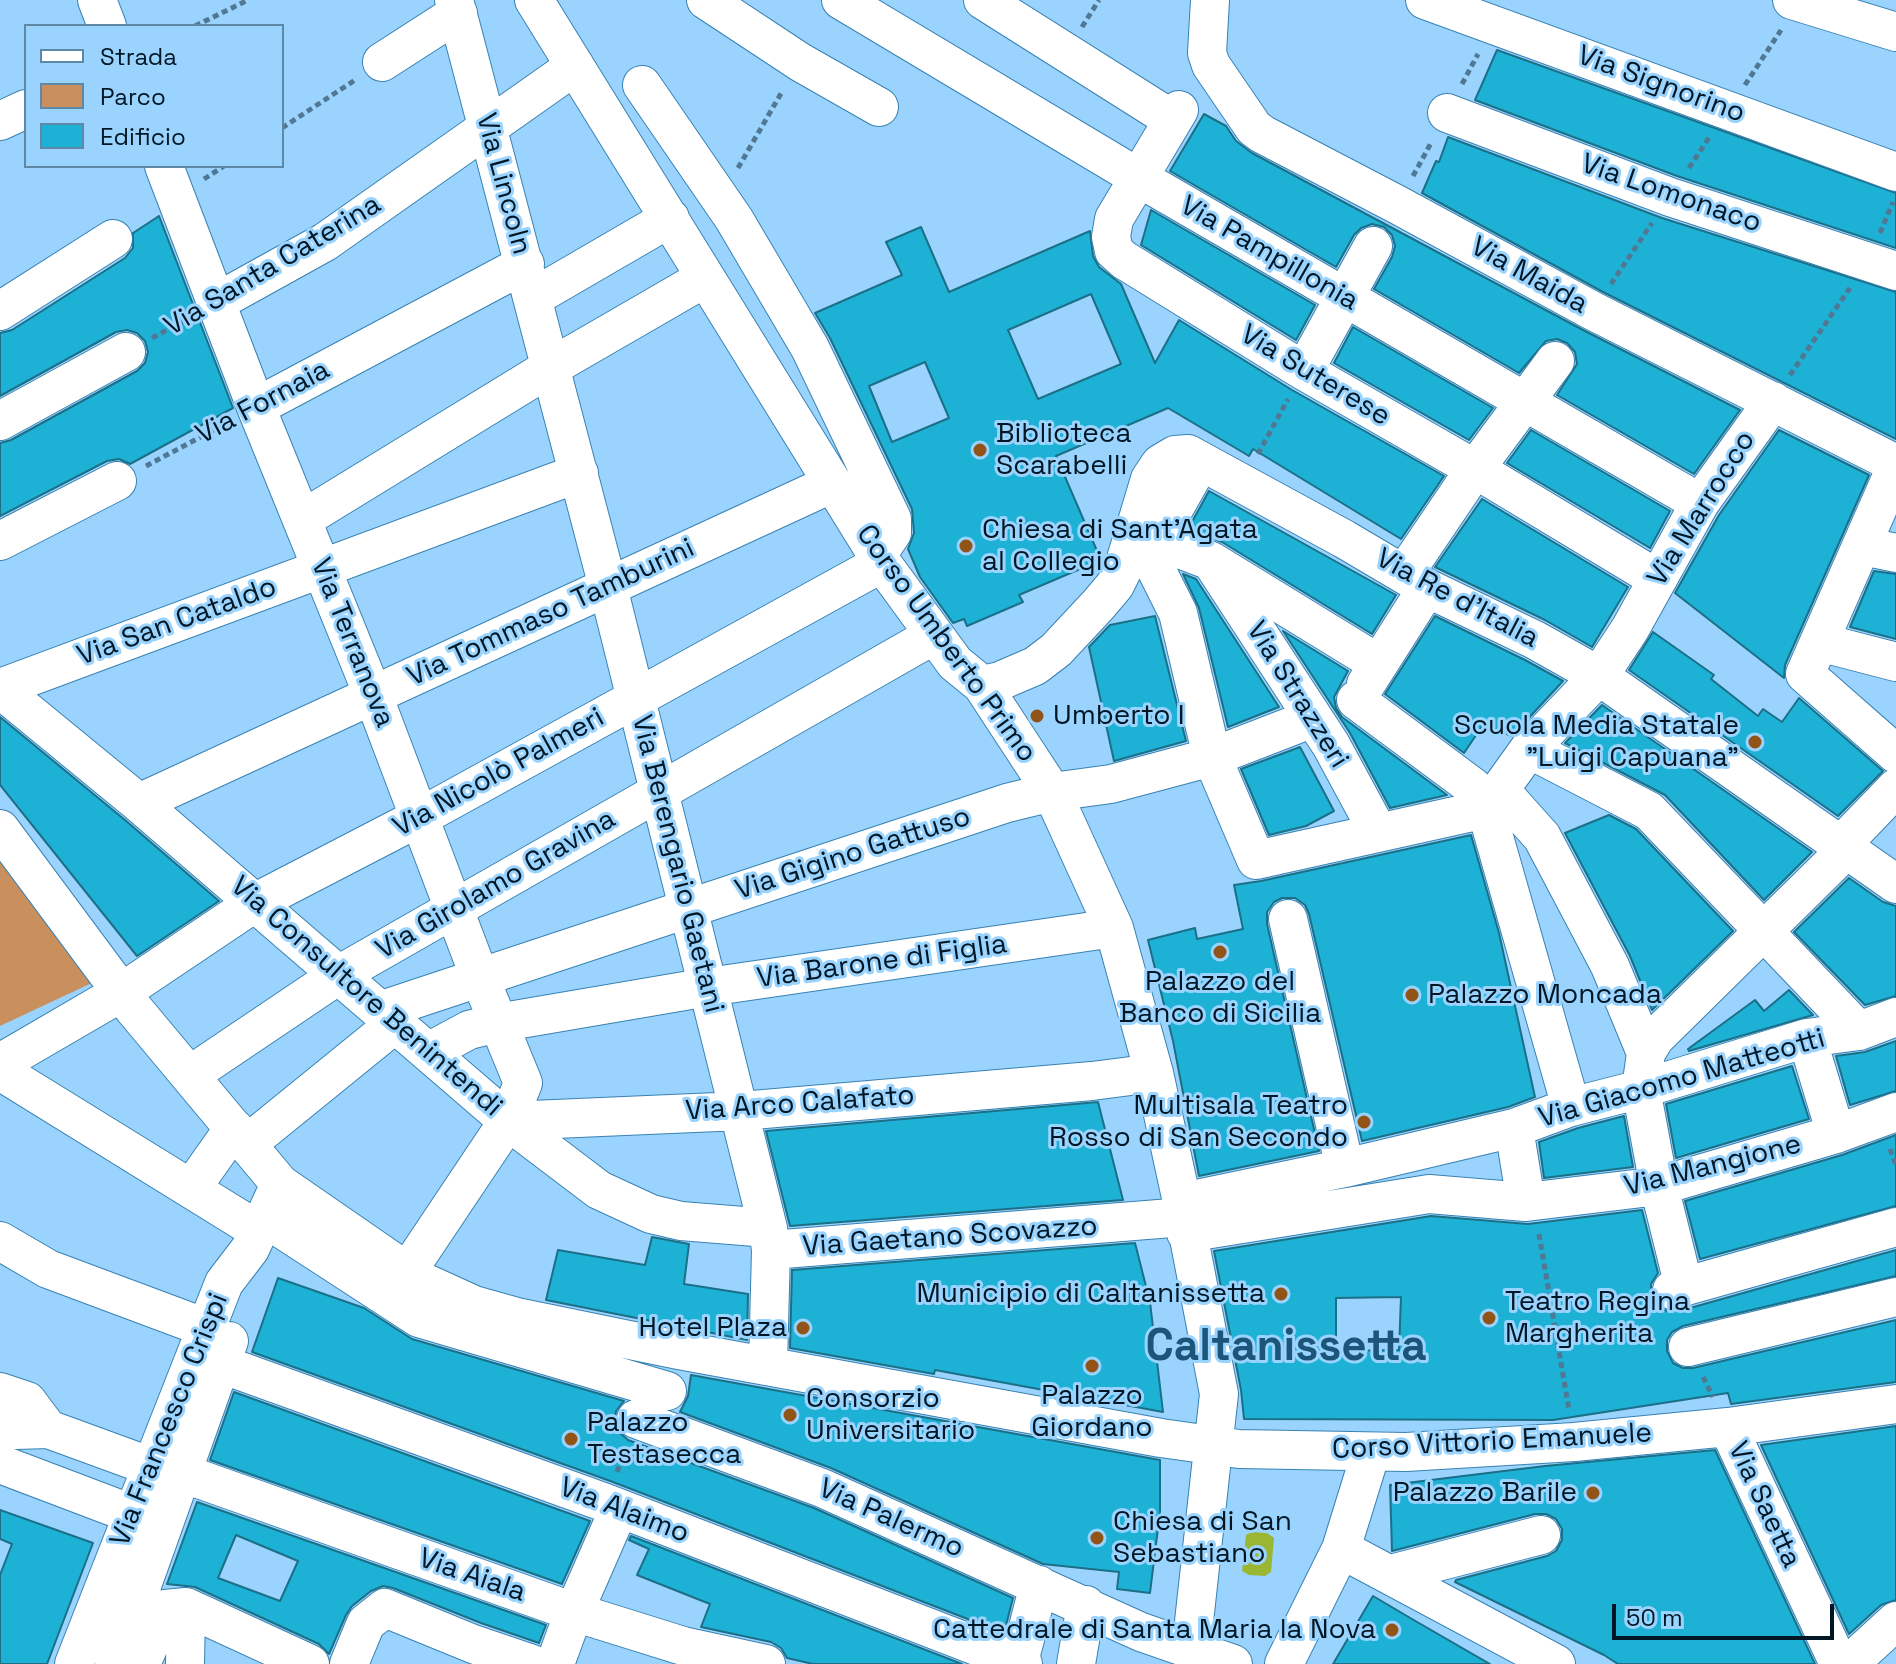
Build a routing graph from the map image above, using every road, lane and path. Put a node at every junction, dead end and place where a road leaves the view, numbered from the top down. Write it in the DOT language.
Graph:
graph roads {
  1 [pos="97,0"];
  2 [pos="248,0"];
  3 [pos="534,0"];
  4 [pos="706,0"];
  5 [pos="841,0"];
  6 [pos="983,0"];
  7 [pos="1210,0"];
  8 [pos="1425,0"];
  9 [pos="1792,0"];
  10 [pos="456,7"];
  11 [pos="106,24"];
  12 [pos="199,24"];
  13 [pos="1896,32"];
  14 [pos="382,62"];
  15 [pos="800,62"];
  16 [pos="575,66"];
  17 [pos="642,85"];
  18 [pos="879,107"];
  19 [pos="24,110"];
  20 [pos="1447,113"];
  21 [pos="0,121"];
  22 [pos="284,127"];
  23 [pos="487,127"];
  24 [pos="165,168"];
  25 [pos="1896,172"];
  26 [pos="1139,178"];
  27 [pos="1896,194"];
  28 [pos="720,198"];
  29 [pos="670,218"];
  30 [pos="113,239"];
  31 [pos="1373,246"];
  32 [pos="1882,266"];
  33 [pos="705,278"];
  34 [pos="529,280"];
  35 [pos="1344,297"];
  36 [pos="215,303"];
  37 [pos="0,311"];
  38 [pos="126,352"];
  39 [pos="1555,361"];
  40 [pos="551,367"];
  41 [pos="1304,371"];
  42 [pos="1773,401"];
  43 [pos="1526,403"];
  44 [pos="256,407"];
  45 [pos="0,421"];
  46 [pos="1896,466"];
  47 [pos="1475,469"];
  48 [pos="579,473"];
  49 [pos="1192,477"];
  50 [pos="117,481"];
  51 [pos="833,483"];
  52 [pos="1242,483"];
  53 [pos="1700,503"];
  54 [pos="303,519"];
  55 [pos="1136,529"];
  56 [pos="0,541"];
  57 [pos="1879,550"];
  58 [pos="880,559"];
  59 [pos="1211,561"];
  60 [pos="322,568"];
  61 [pos="1656,578"];
  62 [pos="1415,581"];
  63 [pos="608,587"];
  64 [pos="934,635"];
  65 [pos="1819,642"];
  66 [pos="1896,662"];
  67 [pos="1379,664"];
  68 [pos="1599,676"];
  69 [pos="982,685"];
  70 [pos="0,689"];
  71 [pos="373,695"];
  72 [pos="636,698"];
  73 [pos="1356,700"];
  74 [pos="1322,731"];
  75 [pos="1529,749"];
  76 [pos="1896,754"];
  77 [pos="1212,757"];
  78 [pos="659,791"];
  79 [pos="1052,792"];
  80 [pos="1493,800"];
  81 [pos="1891,800"];
  82 [pos="139,803"];
  83 [pos="420,817"];
  84 [pos="0,829"];
  85 [pos="1378,832"];
  86 [pos="1844,847"];
  87 [pos="1896,884"];
  88 [pos="256,902"];
  89 [pos="689,908"];
  90 [pos="453,909"];
  91 [pos="1288,919"];
  92 [pos="1114,928"];
  93 [pos="1765,930"];
  94 [pos="340,974"];
  95 [pos="480,978"];
  96 [pos="708,987"];
  97 [pos="122,992"];
  98 [pos="389,1017"];
  99 [pos="1896,1017"];
  100 [pos="497,1023"];
  101 [pos="1859,1031"];
  102 [pos="1807,1038"];
  103 [pos="430,1051"];
  104 [pos="0,1063"];
  105 [pos="0,1071"];
  106 [pos="1644,1071"];
  107 [pos="1154,1073"];
  108 [pos="190,1075"];
  109 [pos="1571,1107"];
  110 [pos="741,1111"];
  111 [pos="1896,1112"];
  112 [pos="508,1121"];
  113 [pos="1514,1128"];
  114 [pos="1836,1134"];
  115 [pos="240,1136"];
  116 [pos="1338,1169"];
  117 [pos="280,1184"];
  118 [pos="1659,1186"];
  119 [pos="191,1189"];
  120 [pos="1530,1202"];
  121 [pos="1338,1209"];
  122 [pos="1184,1217"];
  123 [pos="1896,1227"];
  124 [pos="258,1233"];
  125 [pos="770,1239"];
  126 [pos="0,1241"];
  127 [pos="393,1275"];
  128 [pos="1896,1297"];
  129 [pos="206,1328"];
  130 [pos="576,1347"];
  131 [pos="1688,1347"];
  132 [pos="678,1350"];
  133 [pos="221,1364"];
  134 [pos="768,1365"];
  135 [pos="0,1392"];
  136 [pos="1896,1404"];
  137 [pos="648,1409"];
  138 [pos="0,1427"];
  139 [pos="1728,1427"];
  140 [pos="48,1429"];
  141 [pos="1574,1442"];
  142 [pos="1215,1446"];
  143 [pos="1371,1452"];
  144 [pos="0,1464"];
  145 [pos="167,1470"];
  146 [pos="612,1506"];
  147 [pos="132,1514"];
  148 [pos="1541,1535"];
  149 [pos="1341,1549"];
  150 [pos="1391,1574"];
  151 [pos="1039,1585"];
  152 [pos="1086,1605"];
  153 [pos="186,1607"];
  154 [pos="574,1612"];
  155 [pos="1896,1621"];
  156 [pos="1191,1649"];
  157 [pos="470,1654"];
  158 [pos="680,1655"];
  159 [pos="1021,1663"];
  160 [pos="74,1664"];
  161 [pos="114,1664"];
  162 [pos="141,1664"];
  163 [pos="185,1664"];
  164 [pos="310,1664"];
  165 [pos="349,1664"];
  166 [pos="532,1664"];
  167 [pos="555,1664"];
  168 [pos="766,1664"];
  169 [pos="1076,1664"];
  170 [pos="1233,1664"];
  171 [pos="1284,1664"];
  172 [pos="1556,1664"];
  173 [pos="1839,1664"];
  174 [pos="1849,1664"];
  1 -- 11 [label="street"];
  2 -- 12 [label="path"];
  3 -- 16 [label="street, Corso Umberto Primo"];
  4 -- 15 [label="street"];
  5 -- 26 [label="street, Via Pampillonia"];
  6 -- 26 [label="street, Via Suterese"];
  7 -- 42 [label="street, Via Maida"];
  8 -- 25 [label="street, Via Signorino"];
  9 -- 13 [label="street"];
  10 -- 14 [label="street"];
  10 -- 23 [label="street, Via Lincoln"];
  14 -- 22 [label="path"];
  15 -- 18 [label="street"];
  15 -- 28 [label="path"];
  16 -- 23 [label="street, Via Santa Caterina"];
  16 -- 29 [label="street, Corso Umberto Primo"];
  17 -- 28 [label="street"];
  19 -- 21 [label="street"];
  20 -- 32 [label="street, Via Lomonaco"];
  23 -- 34 [label="street, Via Lincoln"];
  23 -- 36 [label="street, Via Santa Caterina"];
  24 -- 36 [label="street, Via Terranova"];
  26 -- 35 [label="street, Via Pampillonia"];
  26 -- 41 [label="street, Via Suterese"];
  27 -- 32 [label="path, Via Marrocco"];
  28 -- 58 [label="street"];
  29 -- 33 [label="street, Corso Umberto Primo"];
  29 -- 34 [label="street, Via Fornaia"];
  30 -- 37 [label="street"];
  31 -- 35 [label="street"];
  32 -- 42 [label="path, Via Marrocco"];
  33 -- 40 [label="street"];
  33 -- 51 [label="street, Corso Umberto Primo"];
  34 -- 40 [label="street, Via Lincoln"];
  34 -- 44 [label="street, Via Fornaia"];
  35 -- 41 [label="street"];
  35 -- 43 [label="street, Via Pampillonia"];
  36 -- 38 [label="path, Via Santa Caterina"];
  36 -- 44 [label="street, Via Terranova"];
  38 -- 45 [label="street"];
  39 -- 43 [label="street"];
  40 -- 48 [label="street, Via Berengario Gaetani"];
  40 -- 54 [label="street"];
  41 -- 47 [label="street, Via Suterese"];
  41 -- 52 [label="path"];
  42 -- 46 [label="street, Via Maida"];
  42 -- 53 [label="street, Via Marrocco"];
  43 -- 47 [label="street"];
  43 -- 53 [label="street, Via Pampillonia"];
  44 -- 50 [label="path, Via Fornaia"];
  44 -- 54 [label="street, Via Terranova"];
  46 -- 57 [label="street"];
  47 -- 61 [label="street, Via Suterese"];
  47 -- 62 [label="street"];
  48 -- 60 [label="street, Via San Cataldo"];
  48 -- 63 [label="street, Via Berengario Gaetani"];
  49 -- 55 [label="street"];
  50 -- 56 [label="street"];
  51 -- 58 [label="street, Corso Umberto Primo"];
  51 -- 63 [label="street, Via Tommaso Tamburini"];
  52 -- 55 [label="street, Via Re d'Italia"];
  52 -- 62 [label="street, Via Re d'Italia"];
  53 -- 61 [label="street, Via Marrocco"];
  54 -- 60 [label="street, Via Terranova"];
  55 -- 59 [label="street"];
  55 -- 69 [label="street, Via Re d'Italia"];
  55 -- 77 [label="street"];
  57 -- 65 [label="street"];
  58 -- 64 [label="street, Corso Umberto Primo"];
  58 -- 72 [label="street, Via Nicolò Palmeri"];
  59 -- 67 [label="street"];
  59 -- 74 [label="street, Via Strazzeri"];
  60 -- 70 [label="street, Via San Cataldo"];
  60 -- 71 [label="street, Via Terranova"];
  61 -- 68 [label="street, Via Marrocco"];
  62 -- 67 [label="street"];
  62 -- 68 [label="street, Via Re d'Italia"];
  63 -- 71 [label="street, Via Tommaso Tamburini"];
  63 -- 72 [label="street, Via Berengario Gaetani"];
  64 -- 69 [label="street, Corso Umberto Primo"];
  64 -- 78 [label="street, Via Girolamo Gravina"];
  65 -- 66 [label="street"];
  65 -- 76 [label="street"];
  67 -- 73 [label="street"];
  68 -- 75 [label="street, Via Marrocco"];
  68 -- 86 [label="street, Via Re d'Italia"];
  69 -- 79 [label="street, Corso Umberto Primo"];
  70 -- 82 [label="street, Via Consultore Benintendi"];
  71 -- 82 [label="street, Via Tommaso Tamburini"];
  71 -- 83 [label="street, Via Terranova"];
  72 -- 78 [label="street, Via Berengario Gaetani"];
  72 -- 83 [label="street, Via Nicolò Palmeri"];
  73 -- 74 [label="street"];
  73 -- 80 [label="street"];
  74 -- 77 [label="street, Via Gigino Gattuso"];
  74 -- 85 [label="street, Via Strazzeri"];
  75 -- 80 [label="street, Via Marrocco"];
  75 -- 93 [label="street"];
  77 -- 79 [label="street, Via Gigino Gattuso"];
  77 -- 85 [label="street"];
  78 -- 89 [label="street, Via Berengario Gaetani"];
  78 -- 90 [label="street, Via Girolamo Gravina"];
  79 -- 89 [label="street, Via Gigino Gattuso"];
  79 -- 92 [label="street, Corso Umberto Primo"];
  80 -- 85 [label="street"];
  80 -- 106 [label="street"];
  80 -- 109 [label="street"];
  81 -- 86 [label="street"];
  82 -- 88 [label="street, Via Consultore Benintendi"];
  83 -- 88 [label="street, Via Nicolò Palmeri"];
  83 -- 90 [label="street, Via Terranova"];
  84 -- 97 [label="street, Corso Vittorio Emanuele"];
  86 -- 87 [label="street, Via Re d'Italia"];
  86 -- 93 [label="street"];
  88 -- 94 [label="street, Via Consultore Benintendi"];
  88 -- 97 [label="street, Via Nicolò Palmeri"];
  89 -- 95 [label="street, Via Gigino Gattuso"];
  89 -- 96 [label="street, Via Berengario Gaetani"];
  90 -- 94 [label="street, Via Girolamo Gravina"];
  90 -- 95 [label="street, Via Terranova"];
  91 -- 116 [label="street"];
  92 -- 96 [label="street, Via Barone di Figlia"];
  92 -- 107 [label="street, Corso Umberto Primo"];
  93 -- 101 [label="street"];
  93 -- 106 [label="street"];
  94 -- 98 [label="street, Via Consultore Benintendi"];
  94 -- 108 [label="street, Via Girolamo Gravina"];
  95 -- 98 [label="street, Via Gigino Gattuso"];
  95 -- 100 [label="street, Via Terranova"];
  96 -- 100 [label="street, Via Barone di Figlia"];
  96 -- 110 [label="street, Via Berengario Gaetani"];
  97 -- 104 [label="street, Via Nicolò Palmeri"];
  97 -- 108 [label="street, Corso Vittorio Emanuele"];
  98 -- 103 [label="street, Via Consultore Benintendi"];
  98 -- 115 [label="street, Via Gigino Gattuso"];
  99 -- 101 [label="street, Via Giacomo Matteotti"];
  100 -- 103 [label="street, Via Barone di Figlia"];
  100 -- 112 [label="street, Via Terranova"];
  101 -- 102 [label="street, Via Giacomo Matteotti"];
  102 -- 106 [label="street, Via Giacomo Matteotti"];
  102 -- 114 [label="street"];
  103 -- 112 [label="street, Via Consultore Benintendi"];
  105 -- 119 [label="street, Corso Vittorio Emanuele"];
  106 -- 109 [label="street, Via Giacomo Matteotti"];
  106 -- 118 [label="street"];
  107 -- 110 [label="street, Via Arco Calafato"];
  107 -- 122 [label="street, Corso Umberto Primo"];
  108 -- 115 [label="street, Corso Vittorio Emanuele"];
  109 -- 113 [label="street, Via Giacomo Matteotti"];
  110 -- 112 [label="street, Via Arco Calafato"];
  110 -- 125 [label="street, Via Berengario Gaetani"];
  111 -- 114 [label="street, Via Mangione"];
  112 -- 125 [label="street, Via Consultore Benintendi"];
  112 -- 127 [label="street, Via Terranova"];
  113 -- 116 [label="street, Via Giacomo Matteotti"];
  113 -- 120 [label="street, Via Giacomo Matteotti"];
  114 -- 118 [label="street, Via Mangione"];
  115 -- 117 [label="street, Corso Vittorio Emanuele"];
  115 -- 119 [label="street, Via Gigino Gattuso"];
  116 -- 121 [label="street"];
  116 -- 122 [label="street, Via Giacomo Matteotti"];
  117 -- 124 [label="street, Via Francesco Crispi"];
  117 -- 127 [label="street, Corso Vittorio Emanuele"];
  118 -- 120 [label="street, Via Mangione"];
  118 -- 123 [label="street"];
  119 -- 124 [label="street, Corso Vittorio Emanuele"];
  120 -- 121 [label="street"];
  120 -- 141 [label="path"];
  121 -- 122 [label="street"];
  122 -- 125 [label="street, Via Gaetano Scovazzo"];
  122 -- 142 [label="street, Corso Umberto Primo"];
  124 -- 127 [label="street, Corso Vittorio Emanuele"];
  124 -- 129 [label="street, Via Francesco Crispi"];
  124 -- 133 [label="street"];
  125 -- 134 [label="street, Via Berengario Gaetani"];
  126 -- 129 [label="street"];
  127 -- 130 [label="street, Corso Vittorio Emanuele"];
  128 -- 131 [label="street"];
  129 -- 145 [label="street, Via Francesco Crispi"];
  130 -- 132 [label="street, Corso Vittorio Emanuele"];
  130 -- 137 [label="street, Corso Vittorio Emanuele"];
  131 -- 139 [label="path, Via Saetta"];
  132 -- 134 [label="street, Corso Vittorio Emanuele"];
  132 -- 137 [label="street"];
  133 -- 145 [label="street"];
  133 -- 146 [label="street, Via Alaimo"];
  134 -- 142 [label="street, Corso Vittorio Emanuele"];
  135 -- 140 [label="street"];
  136 -- 139 [label="street, Corso Vittorio Emanuele"];
  137 -- 146 [label="path"];
  137 -- 151 [label="street, Via Palermo"];
  138 -- 140 [label="street"];
  139 -- 141 [label="street, Corso Vittorio Emanuele"];
  139 -- 173 [label="street, Via Saetta"];
  140 -- 145 [label="street, Via Aiala"];
  141 -- 143 [label="street, Corso Vittorio Emanuele"];
  142 -- 143 [label="street, Corso Vittorio Emanuele"];
  142 -- 156 [label="street, Corso Umberto Primo"];
  143 -- 149 [label="street"];
  144 -- 147 [label="street"];
  145 -- 147 [label="street, Via Francesco Crispi"];
  145 -- 154 [label="street, Via Aiala"];
  145 -- 161 [label="street"];
  146 -- 154 [label="street"];
  146 -- 159 [label="street, Via Alaimo"];
  147 -- 160 [label="street, Via Francesco Crispi"];
  148 -- 150 [label="street"];
  149 -- 150 [label="street"];
  149 -- 171 [label="street"];
  150 -- 172 [label="street"];
  151 -- 152 [label="street, Via Palermo"];
  151 -- 159 [label="street"];
  152 -- 156 [label="street, Via Palermo"];
  152 -- 169 [label="street"];
  153 -- 162 [label="street"];
  153 -- 163 [label="street"];
  153 -- 164 [label="street"];
  154 -- 158 [label="street, Via Aiala"];
  154 -- 167 [label="street"];
  155 -- 174 [label="street"];
  156 -- 170 [label="street, Via Palermo"];
  157 -- 165 [label="street"];
  157 -- 166 [label="street"];
  158 -- 168 [label="street, Via Aiala"];
}
